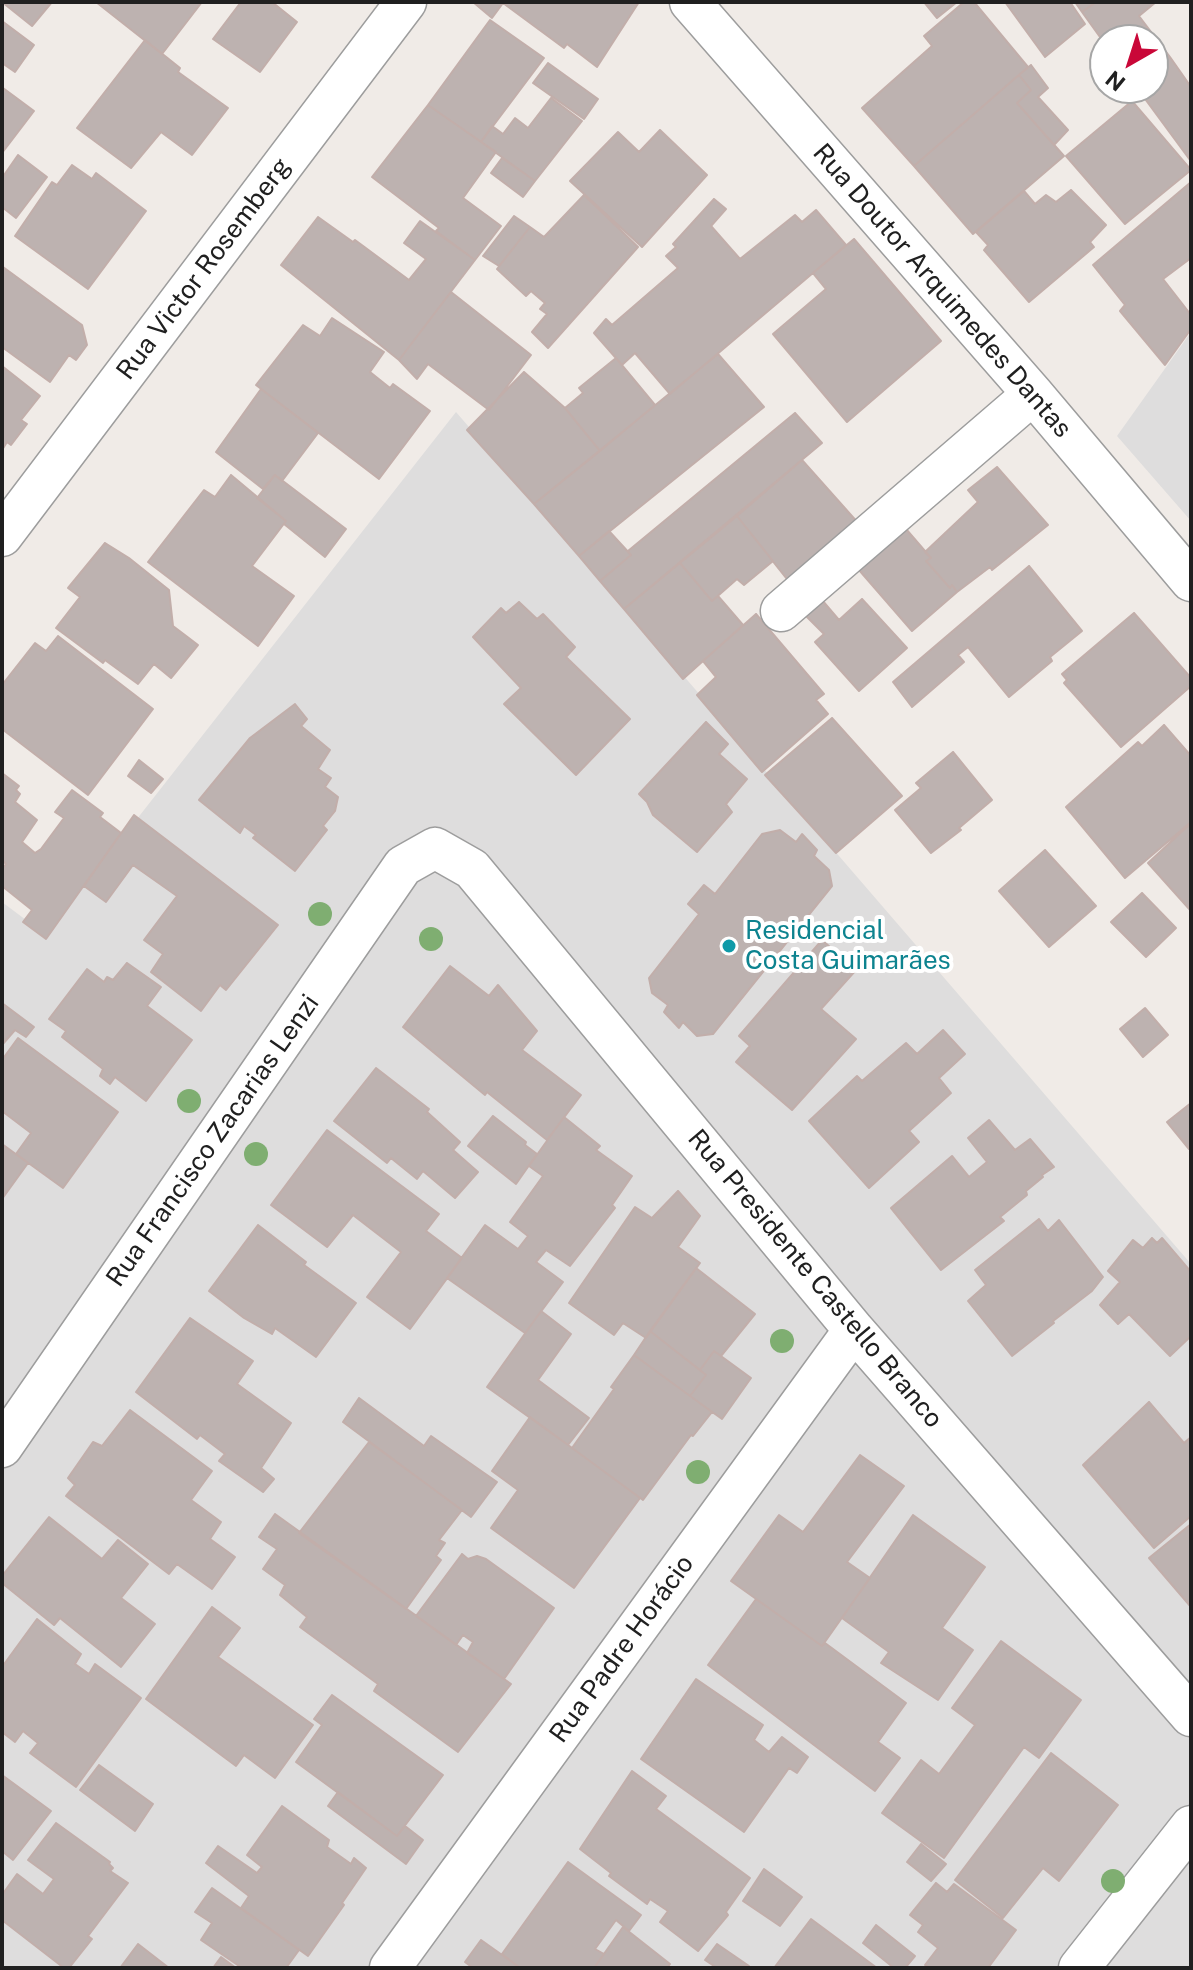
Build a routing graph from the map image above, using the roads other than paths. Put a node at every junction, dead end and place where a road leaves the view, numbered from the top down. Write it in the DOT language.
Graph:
graph roads {
  1 [pos="406,2"];
  2 [pos="690,2"];
  3 [pos="1033,394"];
  4 [pos="2,536"];
  5 [pos="1191,581"];
  6 [pos="781,611"];
  7 [pos="435,848"];
  8 [pos="854,1330"];
  9 [pos="2,1447"];
  10 [pos="1191,1716"];
  11 [pos="1191,1826"];
  12 [pos="390,1968"];
  13 [pos="1079,1968"];
  1 -- 4 [label="street, Rua Victor Rosemberg"];
  2 -- 3 [label="street, Rua Doutor Arquimedes Dantas"];
  3 -- 5 [label="street, Rua Doutor Arquimedes Dantas"];
  3 -- 6 [label="street"];
  7 -- 8 [label="street, Rua Presidente Castello Branco"];
  7 -- 9 [label="street, Rua Francisco Zacarias Lenzi"];
  8 -- 10 [label="street, Rua Presidente Castello Branco"];
  8 -- 12 [label="street, Rua Padre Horácio"];
  11 -- 13 [label="street"];
}
